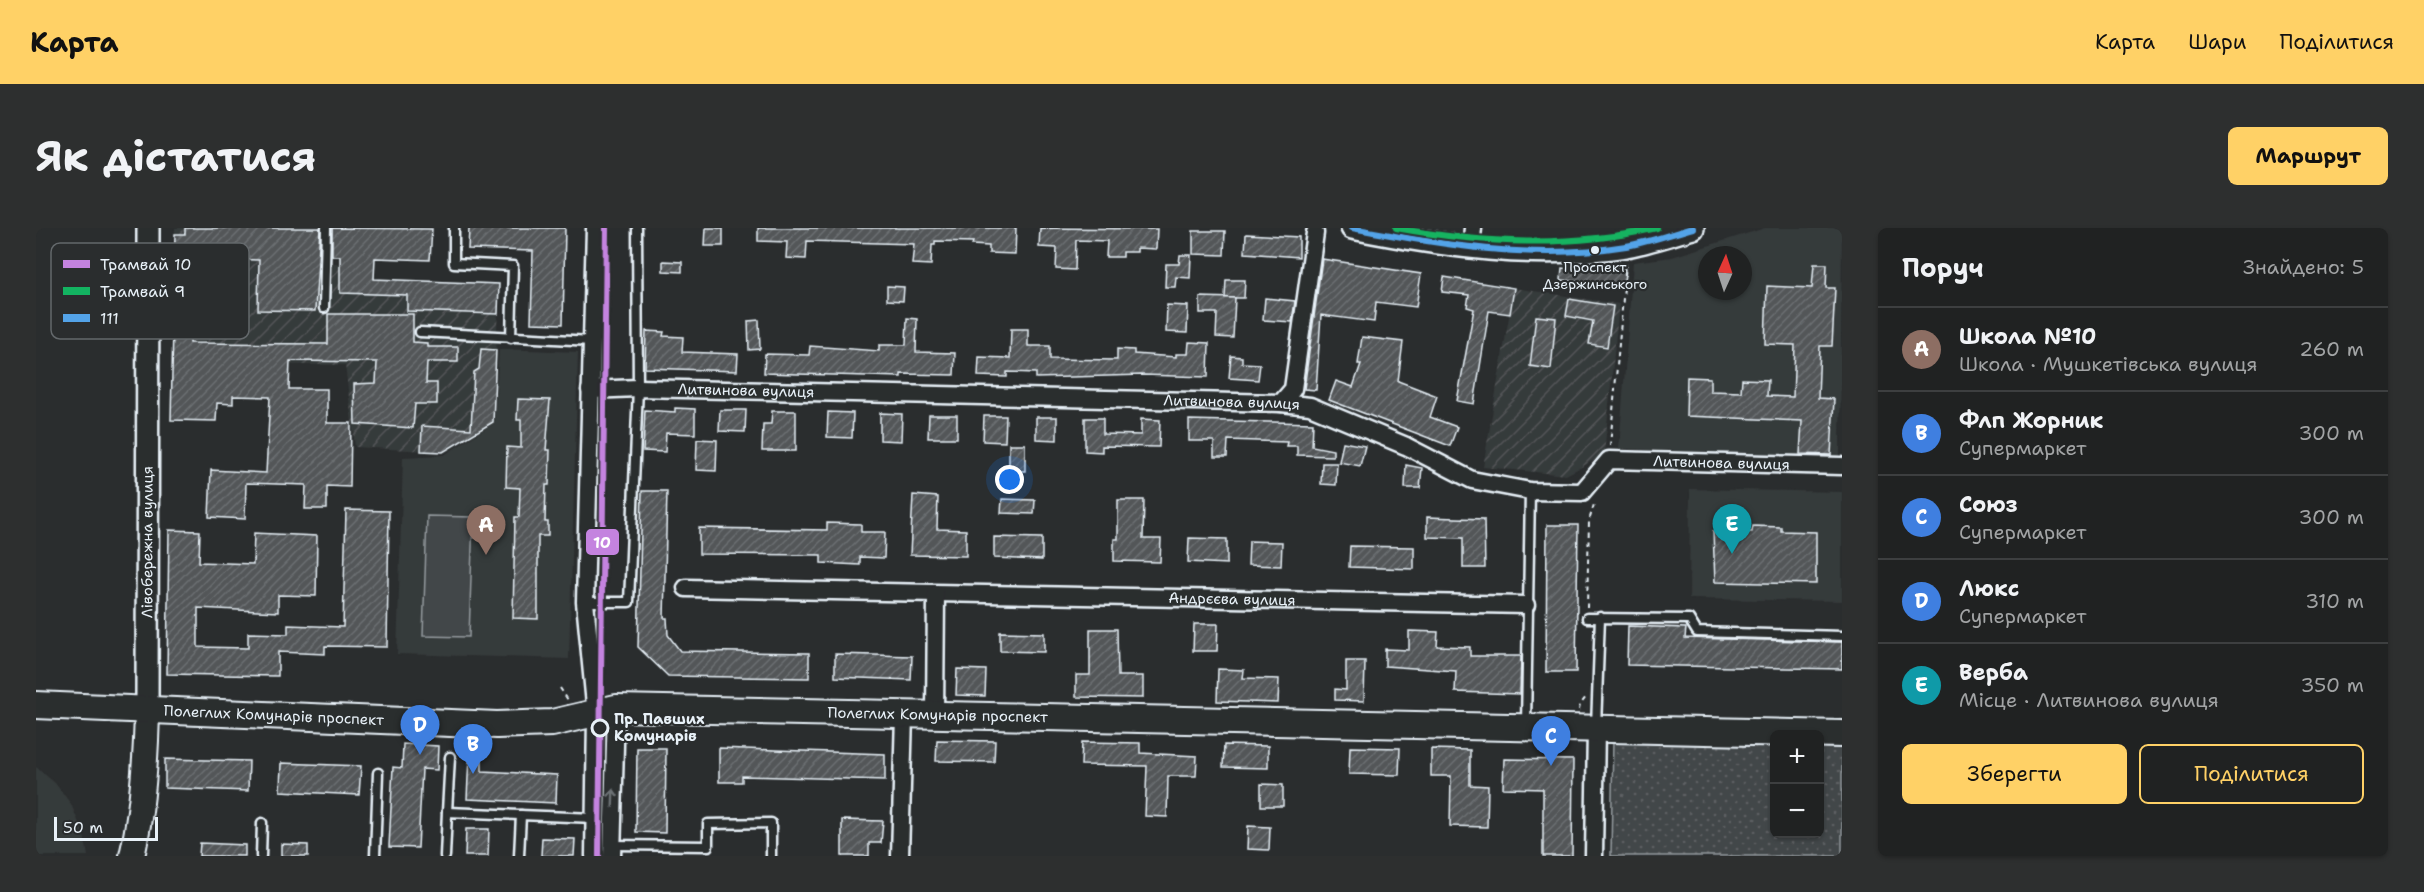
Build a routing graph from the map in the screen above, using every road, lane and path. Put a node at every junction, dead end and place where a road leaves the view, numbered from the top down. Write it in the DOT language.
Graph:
graph roads {
  1 [pos="148,228"];
  2 [pos="326,228"];
  3 [pos="454,228"];
  4 [pos="595,228"];
  5 [pos="637,228"];
  6 [pos="1352,228"];
  7 [pos="1693,228"];
  8 [pos="1315,233"];
  9 [pos="1472,237"];
  10 [pos="148,243"];
  11 [pos="1628,246"];
  12 [pos="324,308"];
  13 [pos="420,332"];
  14 [pos="511,338"];
  15 [pos="148,339"];
  16 [pos="592,340"];
  17 [pos="638,388"];
  18 [pos="590,390"];
  19 [pos="1281,403"];
  20 [pos="1609,460"];
  21 [pos="1842,466"];
  22 [pos="1530,491"];
  23 [pos="1595,501"];
  24 [pos="686,588"];
  25 [pos="936,594"];
  26 [pos="585,602"];
  27 [pos="1526,606"];
  28 [pos="1600,616"];
  29 [pos="1587,618"];
  30 [pos="1842,636"];
  31 [pos="36,705"];
  32 [pos="147,710"];
  33 [pos="606,712"];
  34 [pos="904,715"];
  35 [pos="935,716"];
  36 [pos="1596,728"];
  37 [pos="1526,729"];
  38 [pos="1842,734"];
  39 [pos="450,757"];
  40 [pos="378,773"];
  41 [pos="447,812"];
  42 [pos="521,815"];
  43 [pos="595,818"];
  44 [pos="262,823"];
  45 [pos="612,850"];
  46 [pos="132,856"];
  47 [pos="261,856"];
  48 [pos="375,856"];
  49 [pos="445,856"];
  50 [pos="519,856"];
  51 [pos="594,856"];
  52 [pos="771,856"];
  53 [pos="900,856"];
  54 [pos="1594,856"];
  1 -- 10 [label="street, Лівобережна вулиця"];
  2 -- 12 [label="lane"];
  3 -- 14 [label="lane"];
  4 -- 16 [label="street"];
  5 -- 17 [label="lane"];
  6 -- 9 [label="street"];
  7 -- 11 [label="street"];
  8 -- 19 [label="street"];
  9 -- 11 [label="street"];
  11 -- 20 [label="path"];
  13 -- 14 [label="lane"];
  14 -- 16 [label="lane"];
  15 -- 32 [label="street, Лівобережна вулиця"];
  16 -- 18 [label="street"];
  17 -- 18 [label="street, Литвинова вулиця"];
  17 -- 19 [label="street, Литвинова вулиця"];
  17 -- 26 [label="lane"];
  18 -- 26 [label="street"];
  19 -- 22 [label="street, Литвинова вулиця"];
  20 -- 21 [label="street, Литвинова вулиця"];
  20 -- 22 [label="street, Литвинова вулиця"];
  22 -- 27 [label="lane"];
  23 -- 29 [label="path"];
  24 -- 25 [label="street, Андрєєва вулиця"];
  25 -- 27 [label="street, Андрєєва вулиця"];
  25 -- 35 [label="street"];
  26 -- 33 [label="street"];
  27 -- 37 [label="lane"];
  28 -- 29 [label="lane"];
  28 -- 30 [label="lane"];
  28 -- 36 [label="lane"];
  31 -- 32 [label="main road, Полеглих Комунарів проспект"];
  32 -- 33 [label="main road, Полеглих Комунарів проспект"];
  32 -- 46 [label="main road, Лівобережна вулиця"];
  33 -- 34 [label="main road, Полеглих Комунарів проспект"];
  33 -- 43 [label="street"];
  45 -- 33 [label="street, one-way"];
  34 -- 35 [label="main road, Полеглих Комунарів проспект"];
  34 -- 53 [label="street"];
  35 -- 37 [label="main road, Полеглих Комунарів проспект"];
  36 -- 37 [label="main road, Полеглих Комунарів проспект"];
  36 -- 38 [label="main road, Полеглих Комунарів проспект"];
  36 -- 54 [label="street"];
  39 -- 41 [label="lane"];
  40 -- 48 [label="lane"];
  41 -- 42 [label="lane"];
  41 -- 49 [label="lane"];
  42 -- 43 [label="lane"];
  42 -- 50 [label="lane"];
  43 -- 51 [label="street"];
  44 -- 47 [label="lane"];
  45 -- 52 [label="lane"];
}
